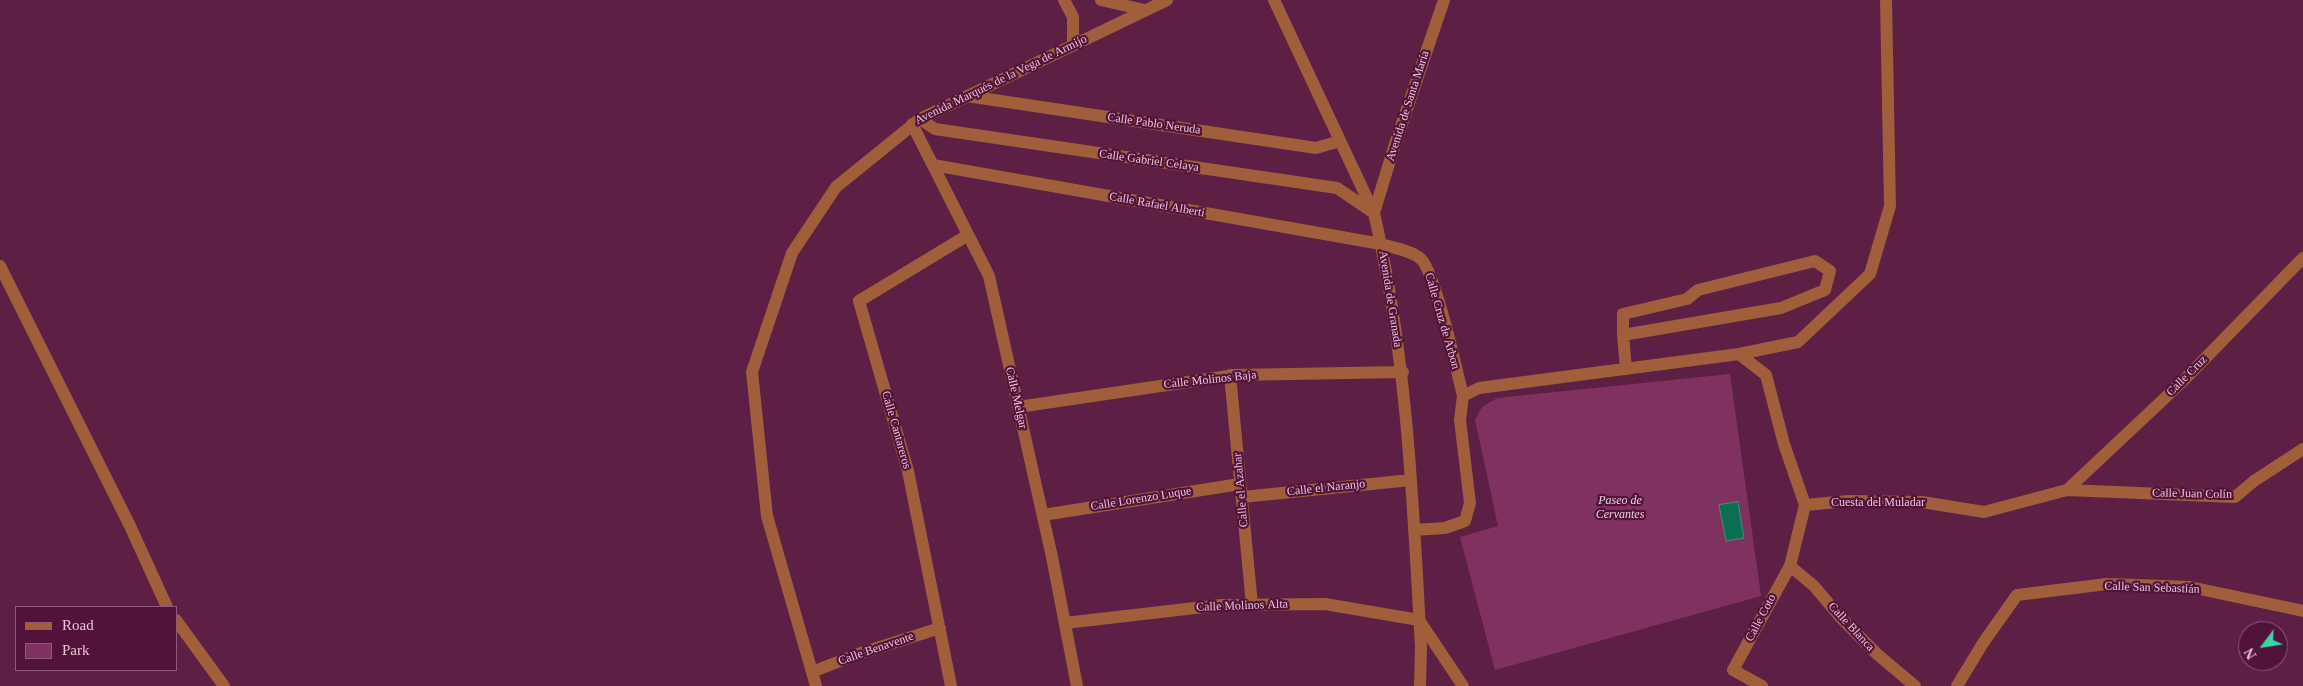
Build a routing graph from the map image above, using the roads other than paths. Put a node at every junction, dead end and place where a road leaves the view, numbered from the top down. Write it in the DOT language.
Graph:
graph roads {
  1 [pos="1064,0"];
  2 [pos="1101,0"];
  3 [pos="1168,0"];
  4 [pos="1274,0"];
  5 [pos="1444,0"];
  6 [pos="1886,0"];
  7 [pos="1144,10"];
  8 [pos="1073,44"];
  9 [pos="967,96"];
  10 [pos="916,122"];
  11 [pos="1340,141"];
  12 [pos="933,165"];
  13 [pos="1374,213"];
  14 [pos="968,235"];
  15 [pos="1381,244"];
  16 [pos="2303,258"];
  17 [pos="0,266"];
  18 [pos="1623,335"];
  19 [pos="1739,354"];
  20 [pos="1626,369"];
  21 [pos="1403,372"];
  22 [pos="1230,376"];
  23 [pos="1463,396"];
  24 [pos="1018,407"];
  25 [pos="2303,449"];
  26 [pos="1411,480"];
  27 [pos="1241,490"];
  28 [pos="2067,490"];
  29 [pos="1805,505"];
  30 [pos="1043,514"];
  31 [pos="1414,530"];
  32 [pos="1790,566"];
  33 [pos="1252,605"];
  34 [pos="167,606"];
  35 [pos="2303,611"];
  36 [pos="1419,620"];
  37 [pos="178,623"];
  38 [pos="1065,624"];
  39 [pos="940,628"];
  40 [pos="812,672"];
  41 [pos="224,686"];
  42 [pos="816,686"];
  43 [pos="951,686"];
  44 [pos="1077,686"];
  45 [pos="1420,686"];
  46 [pos="1463,686"];
  47 [pos="1762,686"];
  48 [pos="1915,686"];
  49 [pos="1957,686"];
  1 -- 8 [label="street"];
  2 -- 7 [label="street"];
  3 -- 7 [label="street, Avenida Marqués de la Vega de Armijo"];
  4 -- 11 [label="street, Avenida de Granada"];
  5 -- 13 [label="street, Avenida de Santa María"];
  6 -- 19 [label="street"];
  7 -- 8 [label="street, Avenida Marqués de la Vega de Armijo"];
  8 -- 9 [label="street, Avenida Marqués de la Vega de Armijo"];
  9 -- 10 [label="street, Avenida Marqués de la Vega de Armijo"];
  9 -- 11 [label="street, Calle Pablo Neruda"];
  10 -- 12 [label="street, Calle Melgar"];
  10 -- 13 [label="street, Calle Gabriel Celaya"];
  10 -- 40 [label="street, Avenida Marqués de la Vega de Armijo"];
  11 -- 13 [label="street, Avenida de Granada"];
  12 -- 14 [label="street, Calle Melgar"];
  12 -- 15 [label="street, Calle Rafael Alberti"];
  13 -- 15 [label="street, Avenida de Granada"];
  14 -- 24 [label="street, Calle Melgar"];
  14 -- 39 [label="street, Calle Cantareros"];
  15 -- 21 [label="street, Avenida de Granada"];
  15 -- 23 [label="street, Calle Cruz de Arbon"];
  16 -- 28 [label="street, Calle Cruz"];
  17 -- 34 [label="street"];
  18 -- 18 [label="street"];
  18 -- 20 [label="street"];
  19 -- 20 [label="street"];
  19 -- 29 [label="street"];
  20 -- 23 [label="street"];
  21 -- 22 [label="street, Calle Molinos Baja"];
  21 -- 26 [label="street, Avenida de Granada"];
  22 -- 24 [label="street, Calle Molinos Baja"];
  22 -- 27 [label="street, Calle el Azahar"];
  23 -- 31 [label="street"];
  24 -- 30 [label="street, Calle Melgar"];
  25 -- 28 [label="street, Calle Juan Colín"];
  26 -- 27 [label="street, Calle el Naranjo"];
  26 -- 31 [label="street, Avenida de Granada"];
  27 -- 30 [label="street, Calle Lorenzo Luque"];
  27 -- 33 [label="street, Calle el Azahar"];
  28 -- 29 [label="street, Cuesta del Muladar"];
  29 -- 32 [label="street"];
  30 -- 38 [label="street, Calle Melgar"];
  31 -- 36 [label="street, Avenida de Granada"];
  32 -- 47 [label="street, Calle Coto"];
  32 -- 48 [label="street, Calle Blanca"];
  33 -- 36 [label="street, Calle Molinos Alta"];
  33 -- 38 [label="street, Calle Molinos Alta"];
  35 -- 49 [label="street, Calle San Sebastián"];
  36 -- 45 [label="street, Avenida de Granada"];
  36 -- 46 [label="street"];
  37 -- 41 [label="street"];
  38 -- 44 [label="street, Calle Melgar"];
  39 -- 40 [label="street, Calle Benavente"];
  39 -- 43 [label="street, Calle Cantareros"];
  40 -- 42 [label="street, Avenida Marqués de la Vega de Armijo"];
}
